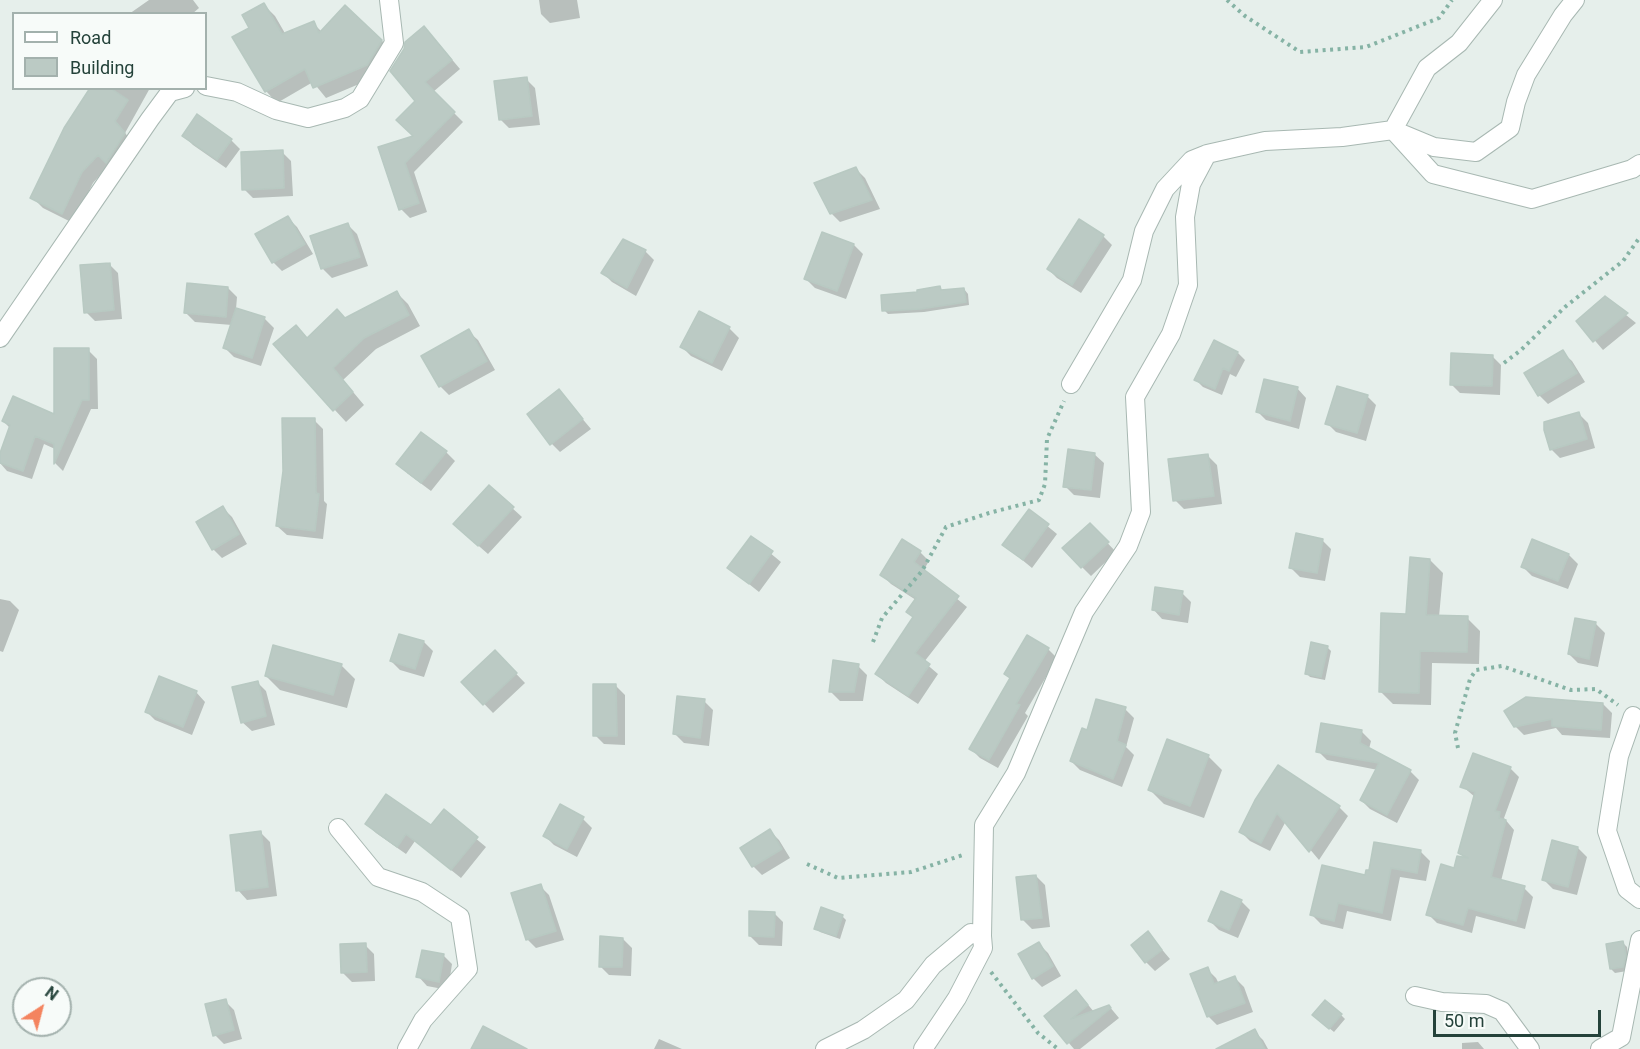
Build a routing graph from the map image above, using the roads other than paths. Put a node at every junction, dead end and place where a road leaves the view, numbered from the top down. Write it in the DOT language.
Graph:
graph roads {
  1 [pos="390,0"];
  2 [pos="1493,0"];
  3 [pos="1575,0"];
  4 [pos="207,86"];
  5 [pos="178,90"];
  6 [pos="1393,129"];
  7 [pos="1207,154"];
  8 [pos="1640,164"];
  9 [pos="0,338"];
  10 [pos="1071,384"];
  11 [pos="1633,716"];
  12 [pos="338,828"];
  13 [pos="1640,899"];
  14 [pos="982,936"];
  15 [pos="1640,940"];
  16 [pos="1414,996"];
  17 [pos="407,1049"];
  18 [pos="825,1049"];
  19 [pos="922,1049"];
  20 [pos="1530,1049"];
  21 [pos="1600,1049"];
  1 -- 4 [label="street"];
  2 -- 6 [label="street"];
  3 -- 6 [label="street"];
  5 -- 9 [label="street"];
  6 -- 7 [label="street"];
  6 -- 8 [label="street"];
  7 -- 10 [label="street"];
  7 -- 14 [label="street"];
  11 -- 13 [label="street"];
  12 -- 17 [label="street"];
  14 -- 18 [label="street"];
  14 -- 19 [label="street"];
  15 -- 21 [label="street"];
  16 -- 20 [label="street"];
}
